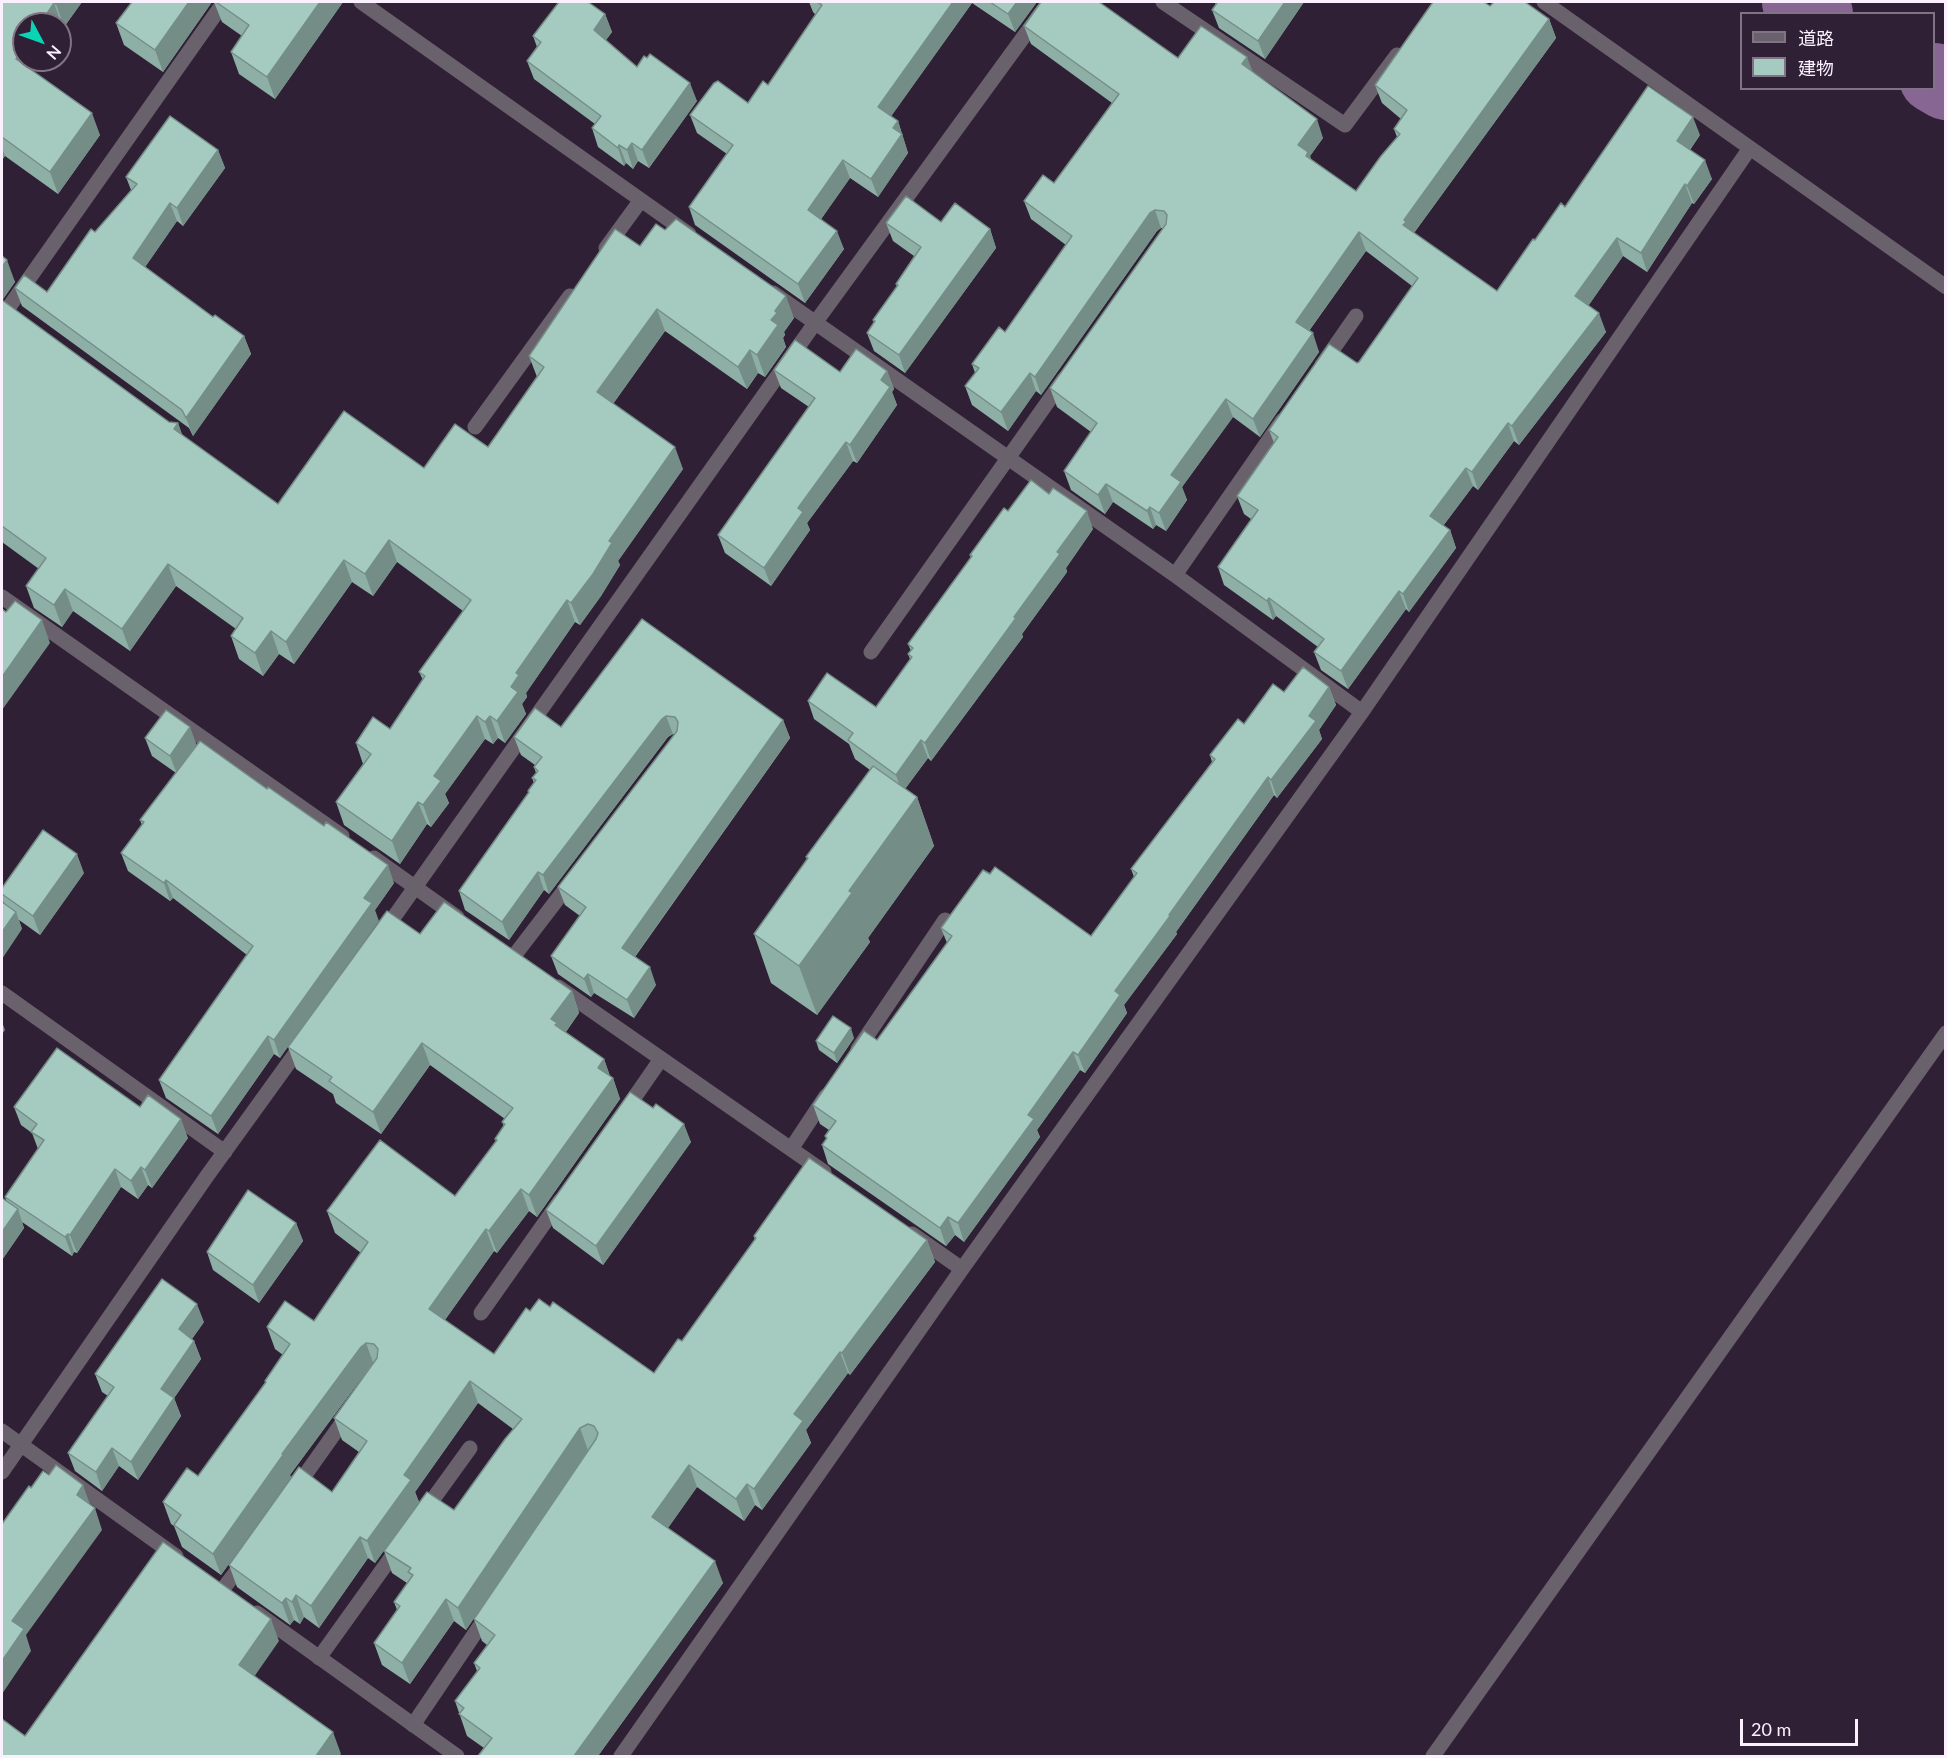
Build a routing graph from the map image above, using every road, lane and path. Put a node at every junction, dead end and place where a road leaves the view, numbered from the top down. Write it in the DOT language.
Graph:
graph roads {
  1 [pos="224,2"];
  2 [pos="362,2"];
  3 [pos="1049,2"];
  4 [pos="1163,2"];
  5 [pos="1544,2"];
  6 [pos="1408,40"];
  7 [pos="1750,148"];
  8 [pos="641,200"];
  9 [pos="699,241"];
  10 [pos="600,256"];
  11 [pos="757,282"];
  12 [pos="579,285"];
  13 [pos="1946,287"];
  14 [pos="9,313"];
  15 [pos="1356,316"];
  16 [pos="814,322"];
  17 [pos="1076,362"];
  18 [pos="1316,373"];
  19 [pos="1289,412"];
  20 [pos="475,427"];
  21 [pos="1008,459"];
  22 [pos="1175,575"];
  23 [pos="2,597"];
  24 [pos="871,652"];
  25 [pos="1362,712"];
  26 [pos="585,864"];
  27 [pos="416,888"];
  28 [pos="945,920"];
  29 [pos="469,925"];
  30 [pos="375,945"];
  31 [pos="514,957"];
  32 [pos="544,977"];
  33 [pos="2,993"];
  34 [pos="313,1029"];
  35 [pos="1946,1033"];
  36 [pos="661,1059"];
  37 [pos="848,1063"];
  38 [pos="836,1082"];
  39 [pos="613,1128"];
  40 [pos="790,1149"];
  41 [pos="225,1152"];
  42 [pos="834,1179"];
  43 [pos="571,1186"];
  44 [pos="903,1227"];
  45 [pos="962,1269"];
  46 [pos="481,1313"];
  47 [pos="357,1402"];
  48 [pos="2,1431"];
  49 [pos="21,1445"];
  50 [pos="470,1448"];
  51 [pos="2,1472"];
  52 [pos="284,1505"];
  53 [pos="250,1552"];
  54 [pos="185,1562"];
  55 [pos="498,1600"];
  56 [pos="319,1658"];
  57 [pos="413,1725"];
  58 [pos="457,1756"];
  59 [pos="621,1756"];
  60 [pos="1433,1756"];
  1 -- 14 [label="street"];
  2 -- 8 [label="street"];
  3 -- 16 [label="street"];
  4 -- 6 [label="street"];
  5 -- 7 [label="street"];
  7 -- 13 [label="street"];
  7 -- 25 [label="street"];
  8 -- 9 [label="street"];
  8 -- 10 [label="street"];
  11 -- 16 [label="street"];
  12 -- 20 [label="street"];
  15 -- 18 [label="street"];
  16 -- 21 [label="street"];
  16 -- 27 [label="street"];
  17 -- 21 [label="street"];
  19 -- 22 [label="street"];
  21 -- 22 [label="street"];
  21 -- 24 [label="street"];
  22 -- 25 [label="street"];
  23 -- 27 [label="street"];
  25 -- 45 [label="street"];
  26 -- 31 [label="street"];
  27 -- 29 [label="street"];
  27 -- 30 [label="street"];
  28 -- 37 [label="street"];
  32 -- 36 [label="street"];
  33 -- 41 [label="street"];
  34 -- 41 [label="street"];
  35 -- 60 [label="street"];
  36 -- 39 [label="street"];
  36 -- 40 [label="street"];
  38 -- 40 [label="street"];
  40 -- 42 [label="street"];
  41 -- 49 [label="street"];
  43 -- 46 [label="street"];
  44 -- 45 [label="street"];
  45 -- 59 [label="street"];
  47 -- 52 [label="street"];
  48 -- 49 [label="street"];
  49 -- 51 [label="street"];
  49 -- 54 [label="street"];
  50 -- 56 [label="street"];
  53 -- 56 [label="street"];
  55 -- 57 [label="street"];
  56 -- 57 [label="street"];
  57 -- 58 [label="street"];
}
